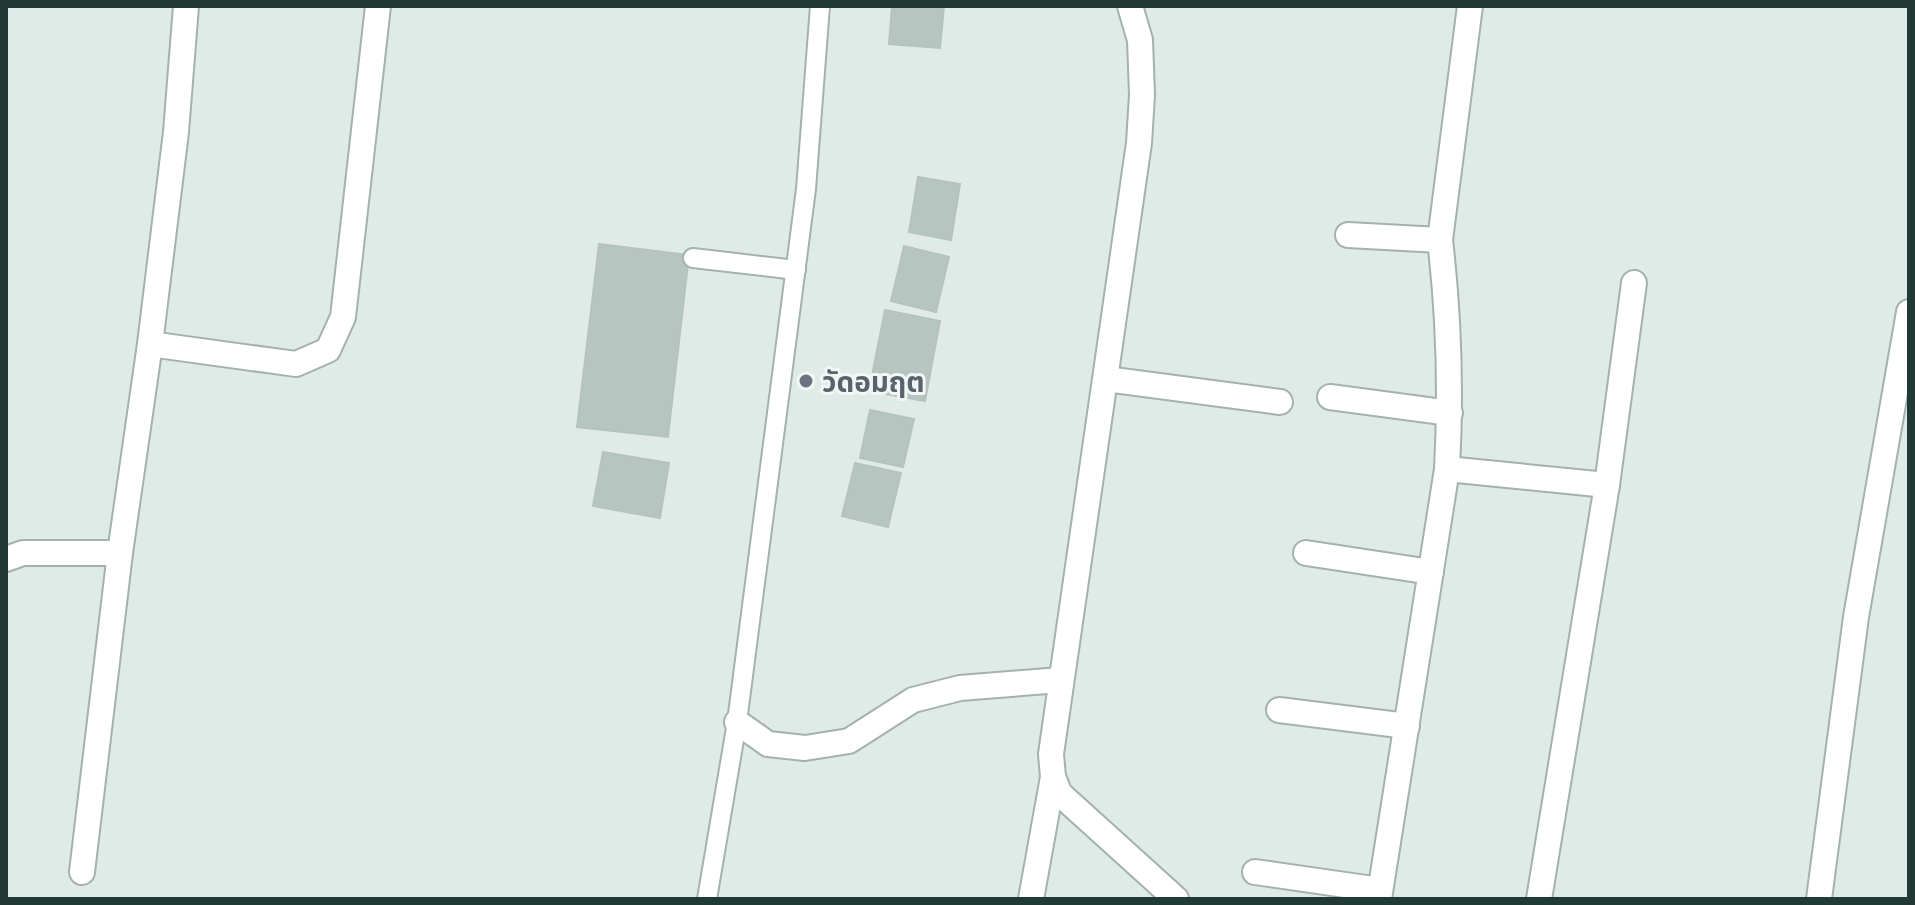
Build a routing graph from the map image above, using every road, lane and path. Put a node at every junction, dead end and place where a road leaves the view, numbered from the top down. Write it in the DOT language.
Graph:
graph roads {
  1 [pos="186,6"];
  2 [pos="378,6"];
  3 [pos="820,6"];
  4 [pos="1130,6"];
  5 [pos="1470,6"];
  6 [pos="1348,235"];
  7 [pos="1440,240"];
  8 [pos="693,258"];
  9 [pos="796,270"];
  10 [pos="1634,283"];
  11 [pos="1909,312"];
  12 [pos="150,344"];
  13 [pos="1106,379"];
  14 [pos="1330,397"];
  15 [pos="1280,402"];
  16 [pos="1450,413"];
  17 [pos="1447,469"];
  18 [pos="1607,485"];
  19 [pos="120,553"];
  20 [pos="1306,553"];
  21 [pos="6,559"];
  22 [pos="1431,572"];
  23 [pos="1060,680"];
  24 [pos="1279,710"];
  25 [pos="737,722"];
  26 [pos="1407,726"];
  27 [pos="1053,777"];
  28 [pos="82,872"];
  29 [pos="1255,872"];
  30 [pos="1380,894"];
  31 [pos="707,899"];
  32 [pos="1031,899"];
  33 [pos="1176,899"];
  34 [pos="1539,899"];
  35 [pos="1819,899"];
  1 -- 12 [label="street"];
  2 -- 12 [label="street"];
  3 -- 9 [label="lane"];
  4 -- 13 [label="street"];
  5 -- 7 [label="street"];
  6 -- 7 [label="street"];
  7 -- 16 [label="street"];
  8 -- 9 [label="lane"];
  9 -- 25 [label="lane"];
  10 -- 18 [label="street"];
  11 -- 35 [label="street"];
  12 -- 19 [label="street"];
  13 -- 15 [label="street"];
  13 -- 23 [label="street"];
  14 -- 16 [label="street"];
  16 -- 17 [label="street"];
  17 -- 18 [label="street"];
  17 -- 22 [label="street"];
  18 -- 34 [label="street"];
  19 -- 21 [label="street"];
  19 -- 28 [label="street"];
  20 -- 22 [label="street"];
  22 -- 26 [label="street"];
  23 -- 25 [label="street"];
  23 -- 27 [label="street"];
  24 -- 26 [label="street"];
  25 -- 31 [label="lane"];
  26 -- 30 [label="street"];
  27 -- 32 [label="street"];
  27 -- 33 [label="street"];
  29 -- 30 [label="street"];
}
